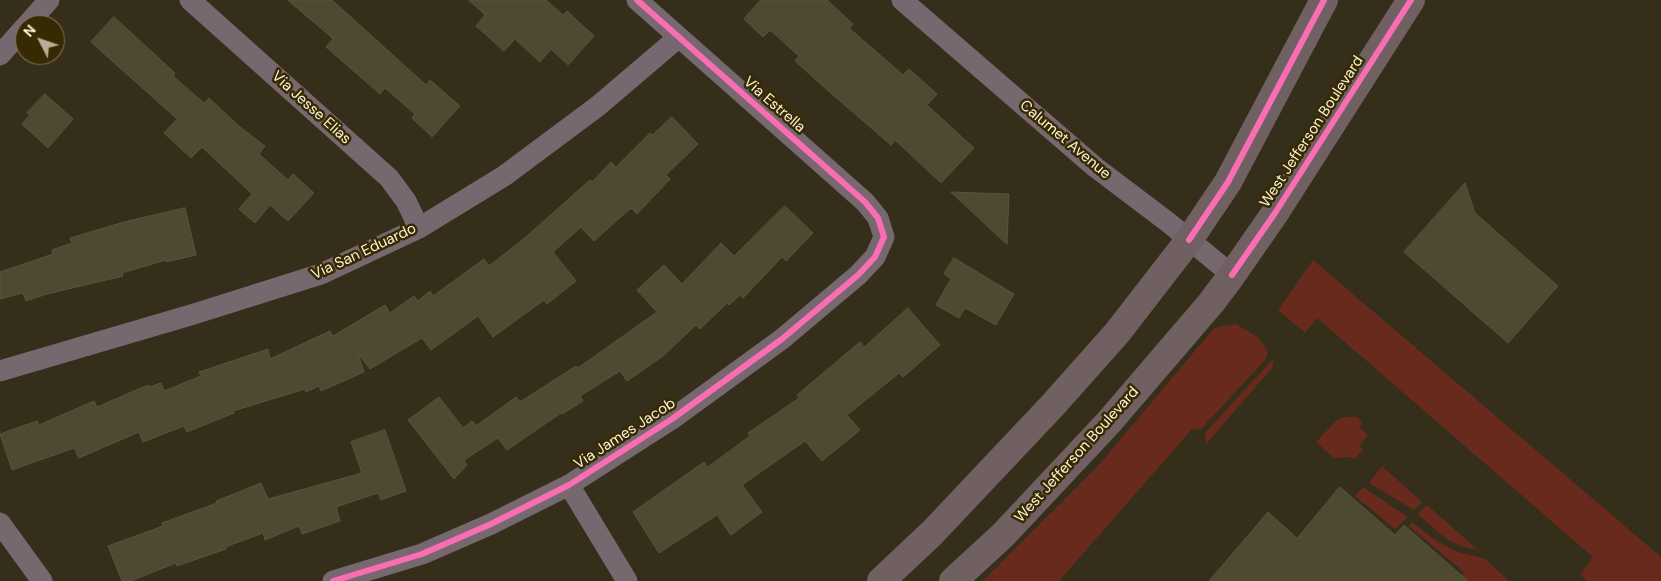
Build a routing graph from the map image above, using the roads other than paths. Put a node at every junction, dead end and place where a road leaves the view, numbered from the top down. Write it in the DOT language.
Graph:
graph roads {
  1 [pos="49,0"];
  2 [pos="190,0"];
  3 [pos="637,0"];
  4 [pos="902,0"];
  5 [pos="1324,0"];
  6 [pos="1411,0"];
  7 [pos="36,15"];
  8 [pos="678,37"];
  9 [pos="15,38"];
  10 [pos="0,55"];
  11 [pos="419,228"];
  12 [pos="884,237"];
  13 [pos="1189,240"];
  14 [pos="1232,276"];
  15 [pos="0,370"];
  16 [pos="569,485"];
  17 [pos="0,523"];
  18 [pos="42,581"];
  19 [pos="332,581"];
  20 [pos="628,581"];
  21 [pos="881,581"];
  22 [pos="953,581"];
  1 -- 7 [label="street"];
  2 -- 11 [label="street, Via Jesse Elias"];
  3 -- 8 [label="street, Via Estrella"];
  4 -- 13 [label="street, Calumet Avenue"];
  5 -- 13 [label="main road"];
  6 -- 14 [label="main road, West Jefferson Boulevard"];
  8 -- 11 [label="street, Via San Eduardo"];
  8 -- 12 [label="street, Via Estrella"];
  9 -- 10 [label="street"];
  11 -- 15 [label="street, Via San Eduardo"];
  12 -- 16 [label="street, Via James Jacob"];
  13 -- 14 [label="street, Calumet Avenue"];
  13 -- 21 [label="main road"];
  14 -- 22 [label="main road, West Jefferson Boulevard"];
  16 -- 19 [label="street, Via James Jacob"];
  16 -- 20 [label="street"];
  17 -- 18 [label="street"];
}
